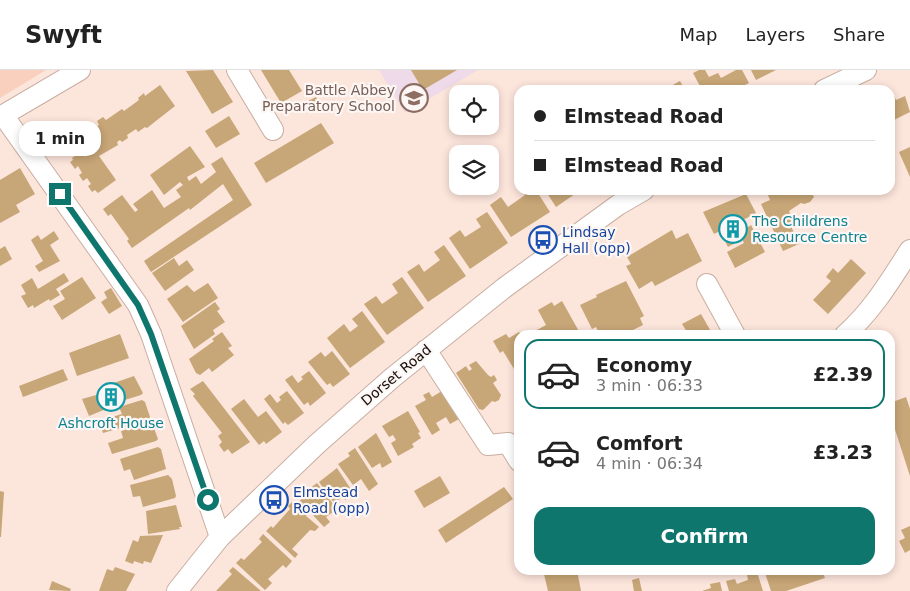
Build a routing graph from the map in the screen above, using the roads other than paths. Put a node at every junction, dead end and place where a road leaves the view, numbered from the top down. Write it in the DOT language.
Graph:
graph roads {
  1 [pos="80,70"];
  2 [pos="237,70"];
  3 [pos="866,70"];
  4 [pos="834,85"];
  5 [pos="2,116"];
  6 [pos="272,130"];
  7 [pos="635,195"];
  8 [pos="910,250"];
  9 [pos="707,284"];
  10 [pos="732,330"];
  11 [pos="851,330"];
  12 [pos="426,350"];
  13 [pos="514,466"];
  14 [pos="220,537"];
  15 [pos="177,591"];
  1 -- 5 [label="street"];
  2 -- 6 [label="street"];
  3 -- 4 [label="street"];
  5 -- 14 [label="street"];
  7 -- 12 [label="street, Dorset Road"];
  8 -- 11 [label="street"];
  9 -- 10 [label="street"];
  12 -- 13 [label="street"];
  12 -- 14 [label="street, Dorset Road"];
  14 -- 15 [label="street, Dorset Road"];
}
